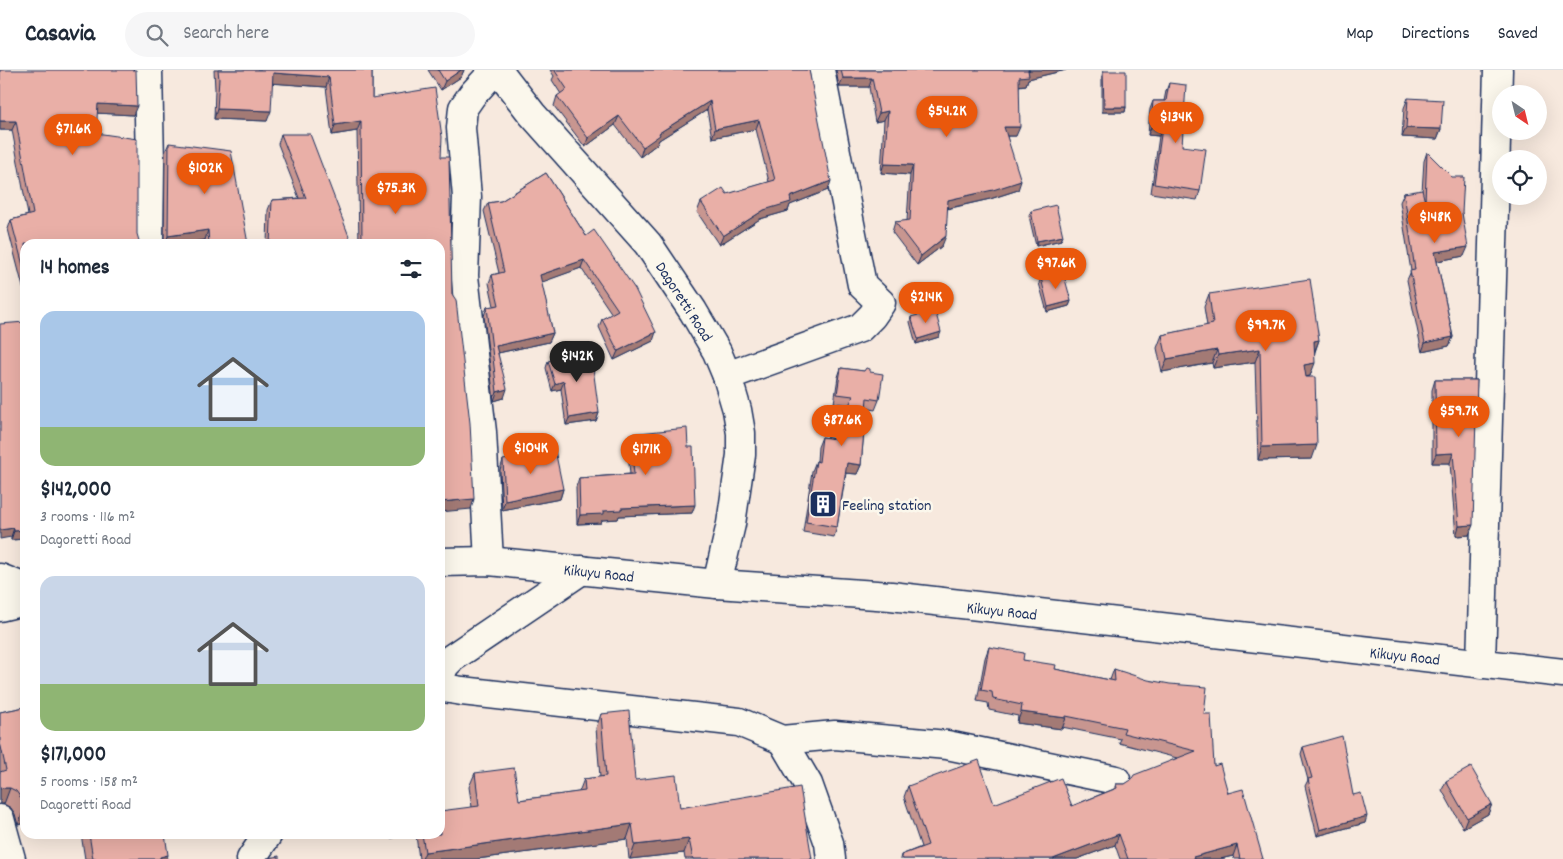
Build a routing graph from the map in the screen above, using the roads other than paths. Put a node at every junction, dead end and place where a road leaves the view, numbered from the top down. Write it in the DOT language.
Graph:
graph roads {
  1 [pos="148,70"];
  2 [pos="496,70"];
  3 [pos="820,70"];
  4 [pos="1498,70"];
  5 [pos="149,239"];
  6 [pos="727,376"];
  7 [pos="489,561"];
  8 [pos="445,562"];
  9 [pos="582,570"];
  10 [pos="0,578"];
  11 [pos="717,584"];
  12 [pos="20,586"];
  13 [pos="20,602"];
  14 [pos="0,607"];
  15 [pos="1481,664"];
  16 [pos="445,665"];
  17 [pos="1563,673"];
  18 [pos="445,688"];
  19 [pos="782,740"];
  20 [pos="1116,780"];
  21 [pos="0,819"];
  22 [pos="265,839"];
  23 [pos="11,859"];
  24 [pos="251,859"];
  25 [pos="831,859"];
  1 -- 5 [label="street"];
  2 -- 6 [label="street, Dagoretti Road"];
  2 -- 7 [label="street"];
  3 -- 6 [label="street"];
  4 -- 15 [label="street"];
  6 -- 11 [label="street, Dagoretti Road"];
  7 -- 8 [label="street, Kikuyu Road"];
  7 -- 9 [label="street, Kikuyu Road"];
  9 -- 11 [label="street, Kikuyu Road"];
  9 -- 16 [label="street"];
  10 -- 12 [label="street"];
  11 -- 15 [label="street, Kikuyu Road"];
  13 -- 14 [label="street"];
  15 -- 17 [label="street, Kikuyu Road"];
  18 -- 19 [label="street"];
  19 -- 20 [label="street"];
  19 -- 25 [label="street"];
  21 -- 23 [label="street"];
  22 -- 24 [label="street"];
}
